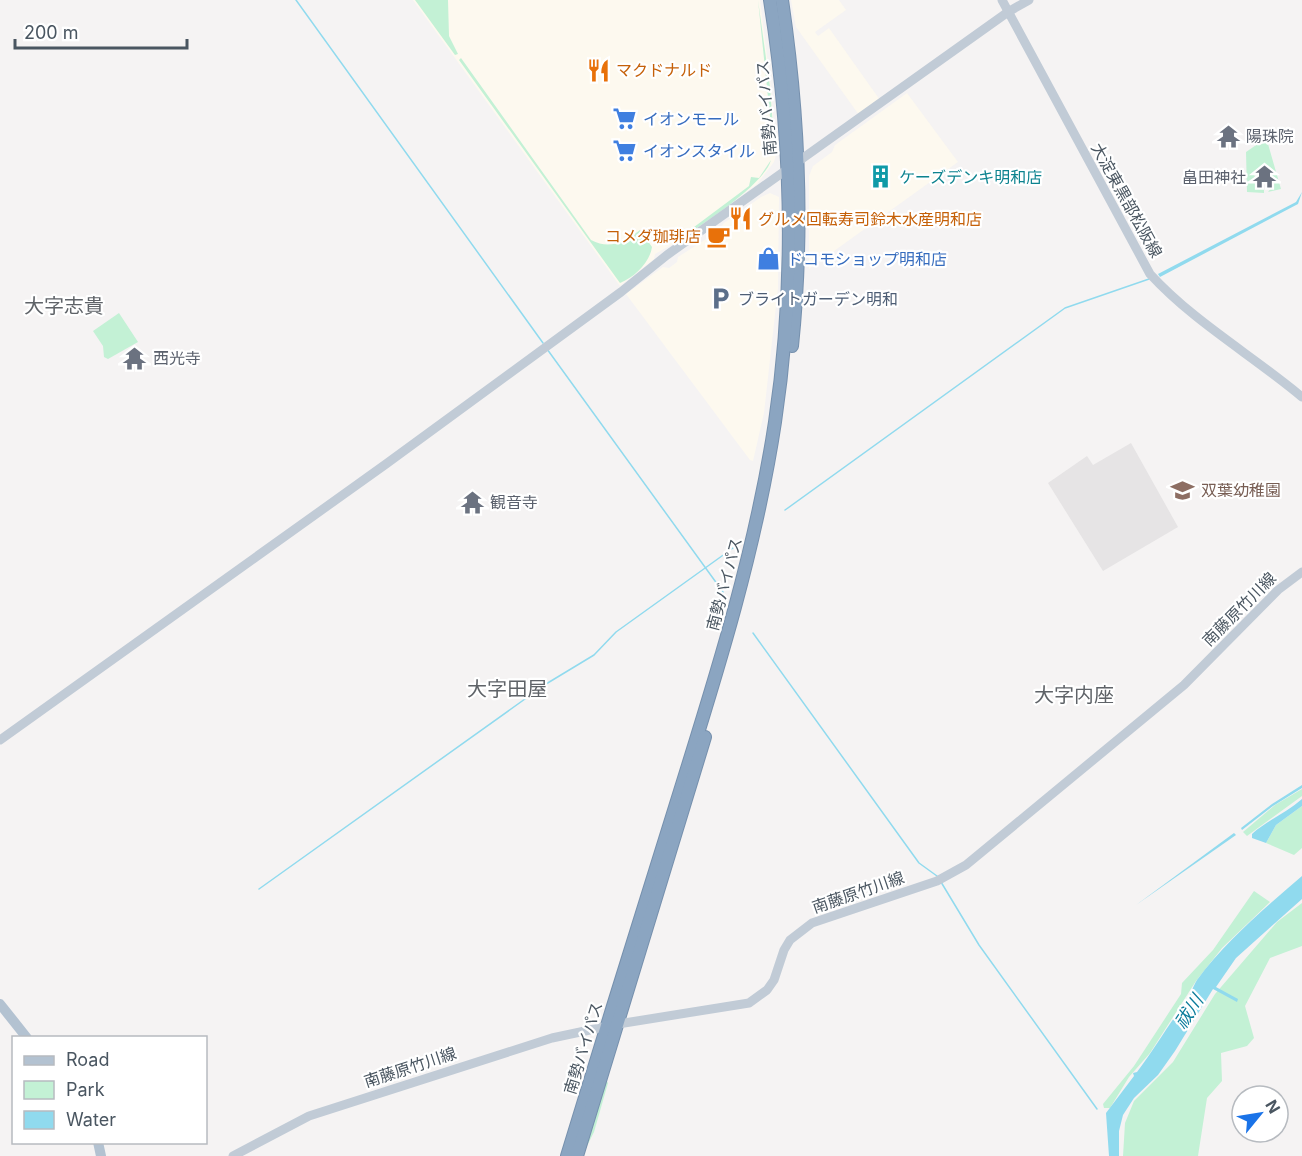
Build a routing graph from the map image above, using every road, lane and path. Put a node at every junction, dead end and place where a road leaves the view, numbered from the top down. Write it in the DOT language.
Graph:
graph roads {
  1 [pos="770,0"];
  2 [pos="782,0"];
  3 [pos="1002,0"];
  4 [pos="1029,0"];
  5 [pos="1008,12"];
  6 [pos="798,163"];
  7 [pos="787,171"];
  8 [pos="1302,397"];
  9 [pos="1302,572"];
  10 [pos="0,740"];
  11 [pos="0,1004"];
  12 [pos="612,1025"];
  13 [pos="25,1036"];
  14 [pos="233,1156"];
  15 [pos="567,1156"];
  16 [pos="577,1156"];
  1 -- 7 [label="highway, 南勢バイパス"];
  2 -- 6 [label="highway, 南勢バイパス"];
  3 -- 5 [label="main road, 大淀東黒部松阪線"];
  4 -- 5 [label="main road"];
  5 -- 6 [label="main road"];
  5 -- 8 [label="main road, 大淀東黒部松阪線"];
  6 -- 7 [label="main road"];
  6 -- 12 [label="highway, 南勢バイパス"];
  7 -- 10 [label="main road"];
  7 -- 12 [label="highway, 南勢バイパス"];
  9 -- 12 [label="main road, 南藤原竹川線"];
  11 -- 13 [label="main road"];
  12 -- 14 [label="main road, 南藤原竹川線"];
  12 -- 15 [label="highway, 南勢バイパス"];
  12 -- 16 [label="highway, 南勢バイパス"];
}
